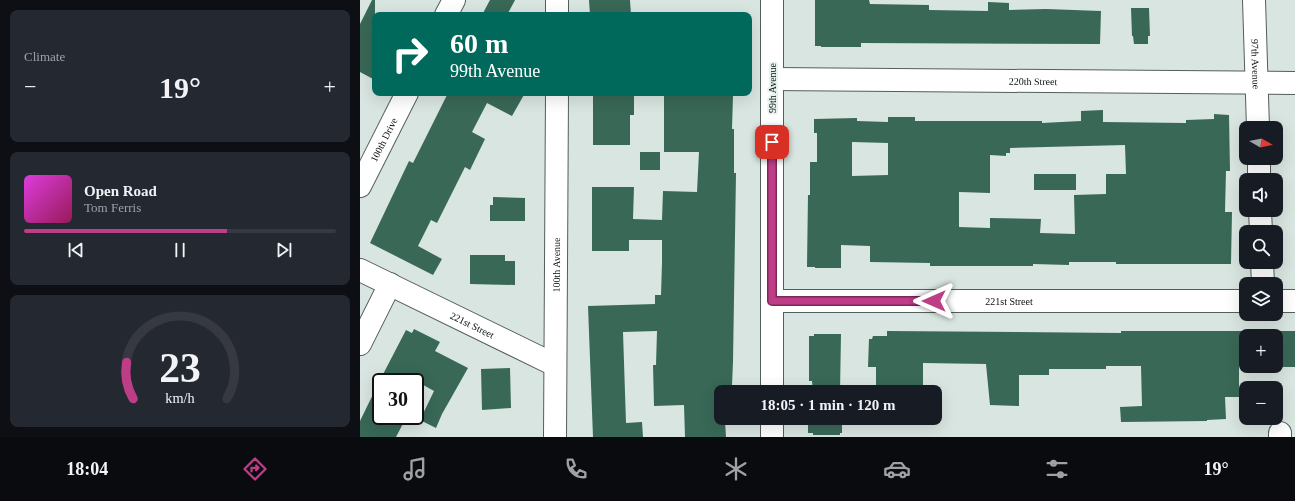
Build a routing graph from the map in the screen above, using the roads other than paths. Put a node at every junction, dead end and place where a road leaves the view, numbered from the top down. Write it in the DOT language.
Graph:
graph roads {
  1 [pos="454,0"];
  2 [pos="557,0"];
  3 [pos="772,0"];
  4 [pos="1254,0"];
  5 [pos="448,12"];
  6 [pos="557,12"];
  7 [pos="772,79"];
  8 [pos="1256,83"];
  9 [pos="1295,84"];
  10 [pos="405,96"];
  11 [pos="557,96"];
  12 [pos="1258,121"];
  13 [pos="360,186"];
  14 [pos="360,270"];
  15 [pos="390,284"];
  16 [pos="772,301"];
  17 [pos="1239,301"];
  18 [pos="1283,301"];
  19 [pos="1295,301"];
  20 [pos="360,344"];
  21 [pos="555,365"];
  22 [pos="772,385"];
  23 [pos="772,425"];
  24 [pos="555,437"];
  25 [pos="772,437"];
  1 -- 5 [label="street"];
  2 -- 6 [label="street"];
  3 -- 7 [label="street, 99th Avenue"];
  4 -- 8 [label="street, 97th Avenue"];
  7 -- 8 [label="street, 220th Street"];
  7 -- 16 [label="street, 99th Avenue"];
  8 -- 9 [label="street, 220th Street"];
  8 -- 12 [label="street, 97th Avenue"];
  10 -- 13 [label="street, 100th Drive"];
  11 -- 21 [label="street, 100th Avenue"];
  14 -- 15 [label="street"];
  15 -- 20 [label="street"];
  15 -- 21 [label="street, 221st Street"];
  16 -- 17 [label="street, 221st Street"];
  16 -- 22 [label="street, 99th Avenue"];
  18 -- 19 [label="street"];
  21 -- 24 [label="street, 100th Avenue"];
  23 -- 25 [label="street"];
}
